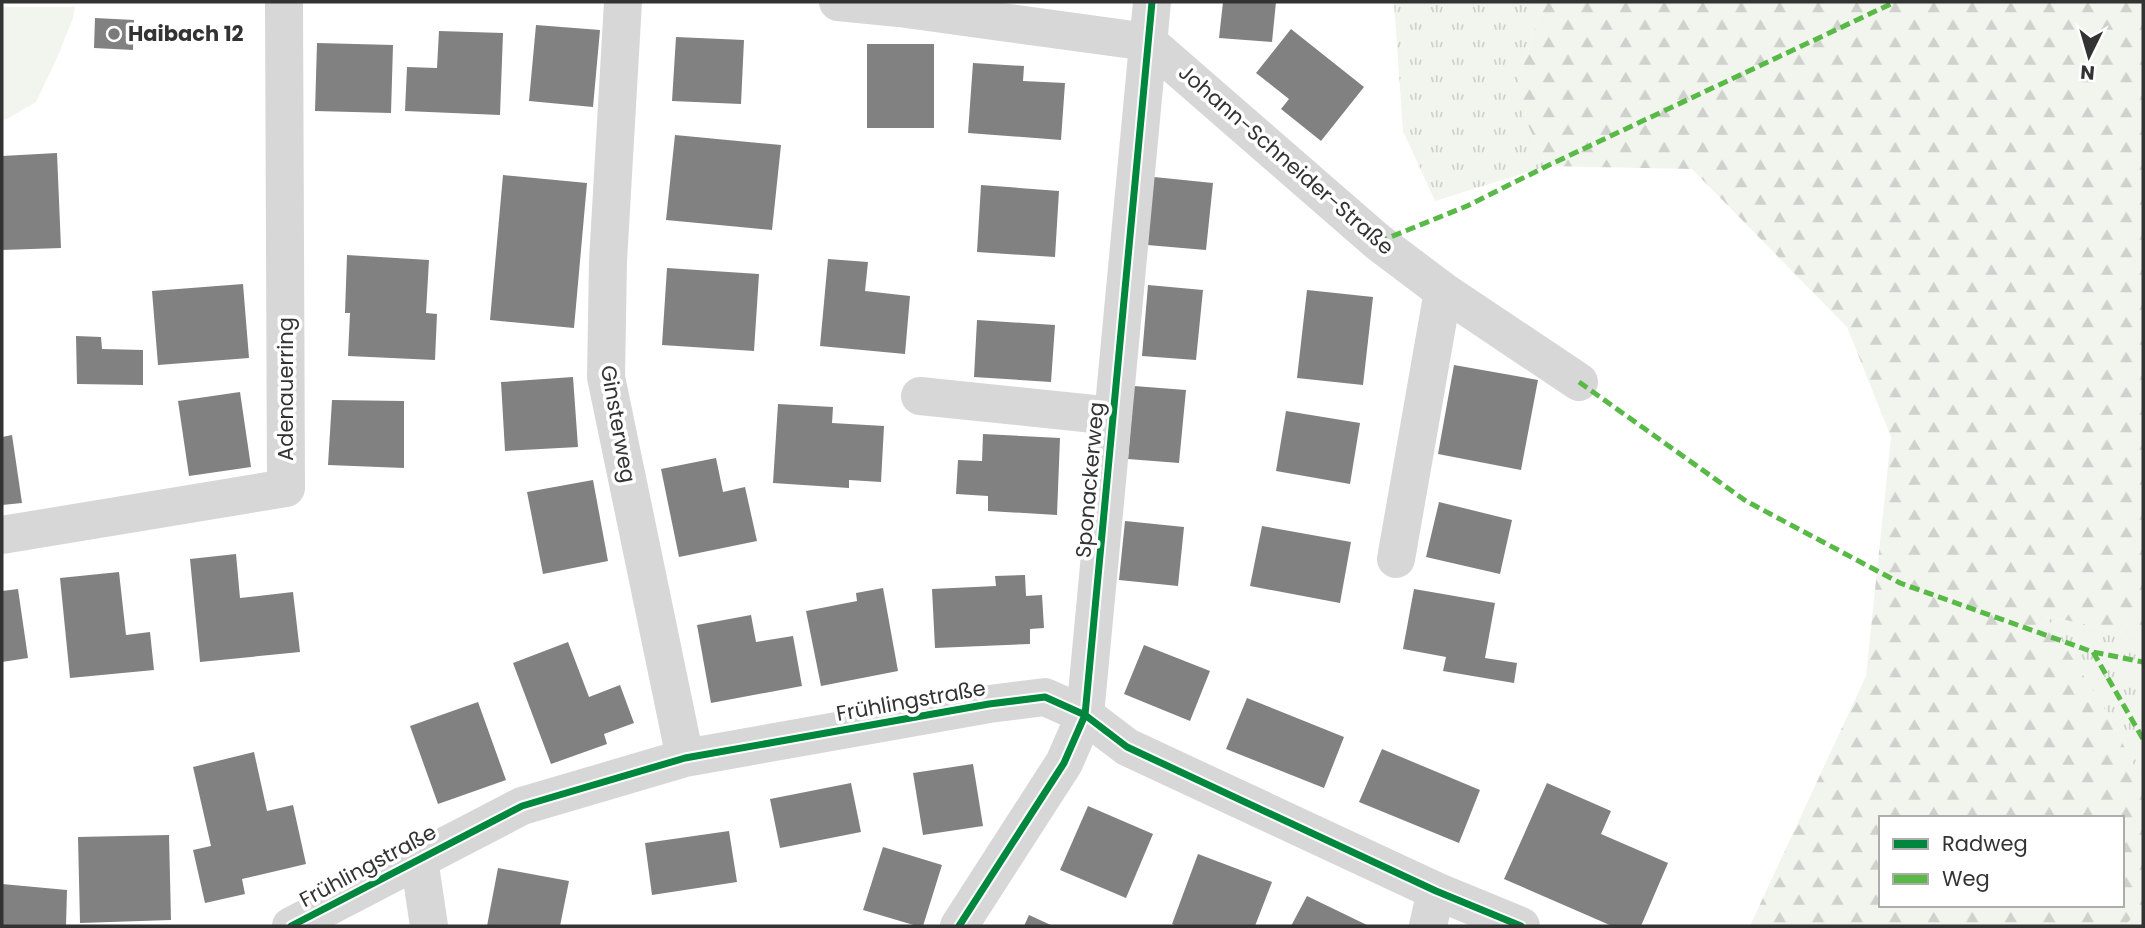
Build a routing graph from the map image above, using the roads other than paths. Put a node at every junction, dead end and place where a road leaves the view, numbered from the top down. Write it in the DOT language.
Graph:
graph roads {
  1 [pos="284,2"];
  2 [pos="623,2"];
  3 [pos="838,2"];
  4 [pos="1152,2"];
  5 [pos="1148,42"];
  6 [pos="1443,291"];
  7 [pos="1579,382"];
  8 [pos="920,396"];
  9 [pos="1113,416"];
  10 [pos="2,536"];
  11 [pos="1396,559"];
  12 [pos="1085,715"];
  13 [pos="685,758"];
  14 [pos="419,859"];
  15 [pos="1432,909"];
  16 [pos="291,926"];
  17 [pos="429,926"];
  18 [pos="959,926"];
  19 [pos="1521,926"];
  1 -- 10 [label="street, Adenauerring"];
  2 -- 13 [label="street, Ginsterweg"];
  3 -- 5 [label="street"];
  4 -- 5 [label="street, Sponackerweg"];
  5 -- 6 [label="street, Johann-Schneider-Straße"];
  5 -- 9 [label="street, Sponackerweg"];
  6 -- 7 [label="street, Johann-Schneider-Straße"];
  6 -- 11 [label="street"];
  8 -- 9 [label="street, Sponackerweg"];
  9 -- 12 [label="street, Sponackerweg"];
  12 -- 13 [label="street, Frühlingstraße"];
  12 -- 15 [label="street, Frühlingstraße"];
  12 -- 18 [label="street, Sponackerweg"];
  13 -- 14 [label="street, Frühlingstraße"];
  14 -- 16 [label="street, Frühlingstraße"];
  14 -- 17 [label="street"];
  15 -- 19 [label="street, Frühlingstraße"];
}
